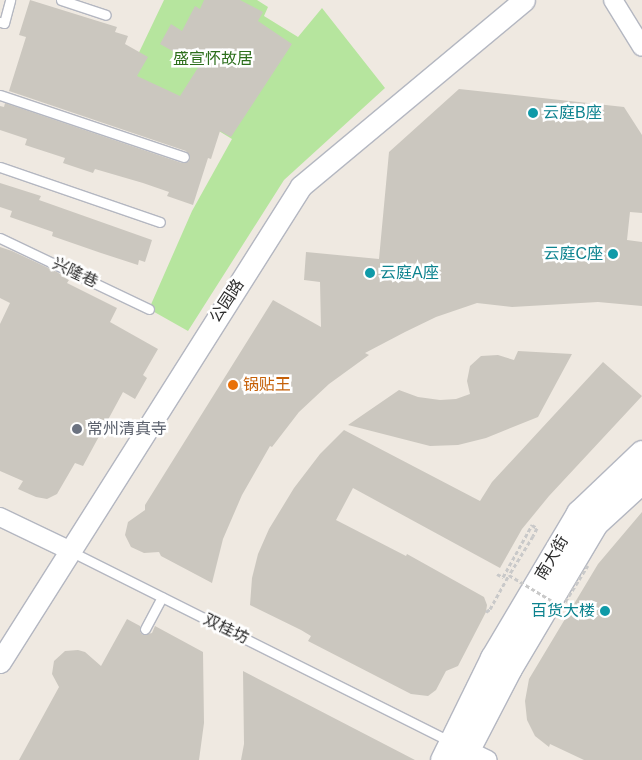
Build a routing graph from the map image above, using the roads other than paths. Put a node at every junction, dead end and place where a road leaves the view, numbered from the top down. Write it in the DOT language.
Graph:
graph roads {
  1 [pos="10,0"];
  2 [pos="61,0"];
  3 [pos="524,0"];
  4 [pos="613,0"];
  5 [pos="106,15"];
  6 [pos="0,22"];
  7 [pos="642,47"];
  8 [pos="0,95"];
  9 [pos="184,157"];
  10 [pos="0,167"];
  11 [pos="160,222"];
  12 [pos="0,238"];
  13 [pos="149,310"];
  14 [pos="642,453"];
  15 [pos="642,480"];
  16 [pos="0,517"];
  17 [pos="69,550"];
  18 [pos="162,597"];
  19 [pos="145,629"];
  20 [pos="0,662"];
  21 [pos="462,754"];
  1 -- 6 [label="lane"];
  2 -- 5 [label="lane"];
  3 -- 17 [label="street, 公园路"];
  4 -- 7 [label="street"];
  8 -- 9 [label="lane"];
  10 -- 11 [label="lane"];
  12 -- 13 [label="lane, 兴隆巷"];
  14 -- 21 [label="main road, 南大街"];
  15 -- 21 [label="main road, 南大街"];
  16 -- 17 [label="street, 双桂坊"];
  17 -- 18 [label="lane, 双桂坊"];
  17 -- 20 [label="street, 公园路"];
  18 -- 19 [label="lane"];
  18 -- 21 [label="lane, 双桂坊"];
}
